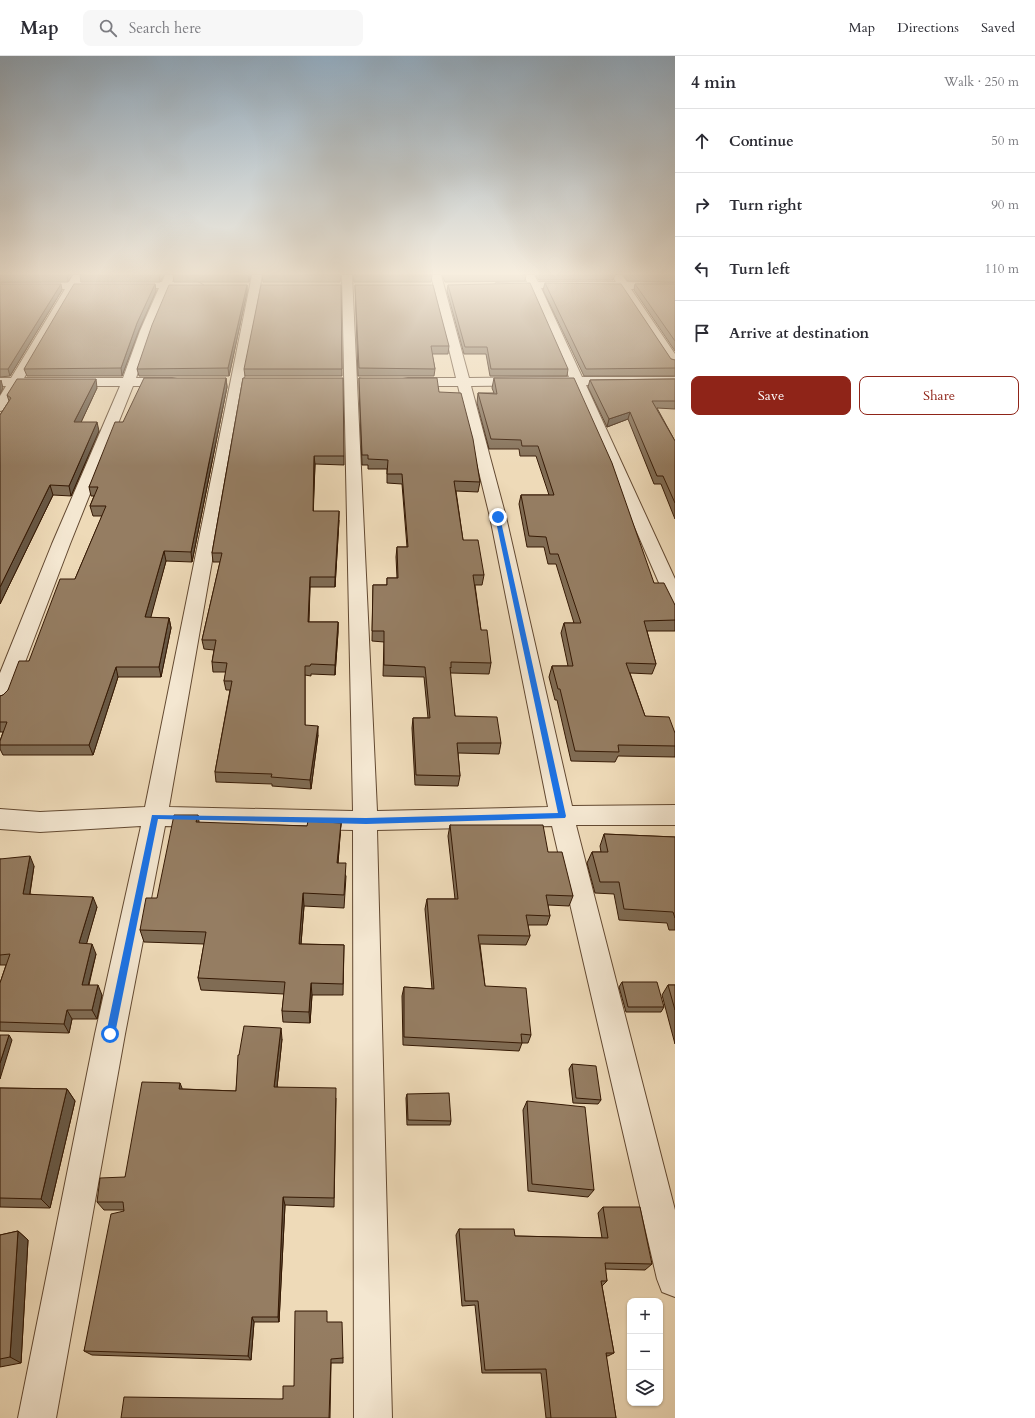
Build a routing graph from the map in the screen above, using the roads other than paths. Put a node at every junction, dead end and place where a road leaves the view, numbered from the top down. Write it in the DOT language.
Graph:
graph roads {
  1 [pos="41,339"];
  2 [pos="143,339"];
  3 [pos="244,339"];
  4 [pos="350,339"];
  5 [pos="453,339"];
  6 [pos="557,339"];
  7 [pos="658,339"];
  8 [pos="675,363"];
  9 [pos="675,381"];
  10 [pos="0,382"];
  11 [pos="15,382"];
  12 [pos="182,382"];
  13 [pos="396,382"];
  14 [pos="577,382"];
  15 [pos="128,383"];
  16 [pos="463,383"];
  17 [pos="0,407"];
  18 [pos="675,599"];
  19 [pos="0,699"];
  20 [pos="675,815"];
  21 [pos="155,816"];
  22 [pos="562,816"];
  23 [pos="0,818"];
  24 [pos="366,821"];
  25 [pos="675,1279"];
  26 [pos="37,1418"];
  27 [pos="374,1418"];
  1 -- 11 [label="street"];
  2 -- 15 [label="street"];
  3 -- 21 [label="street"];
  4 -- 24 [label="street"];
  5 -- 16 [label="street"];
  6 -- 14 [label="street"];
  7 -- 8 [label="street"];
  9 -- 14 [label="street"];
  10 -- 11 [label="street"];
  11 -- 15 [label="street"];
  11 -- 17 [label="street"];
  12 -- 15 [label="street"];
  13 -- 16 [label="street"];
  14 -- 16 [label="street"];
  14 -- 18 [label="street"];
  15 -- 19 [label="street"];
  16 -- 22 [label="street"];
  20 -- 22 [label="street"];
  21 -- 23 [label="street"];
  21 -- 24 [label="street"];
  21 -- 26 [label="street"];
  22 -- 24 [label="street"];
  22 -- 25 [label="street"];
  24 -- 27 [label="street"];
}
